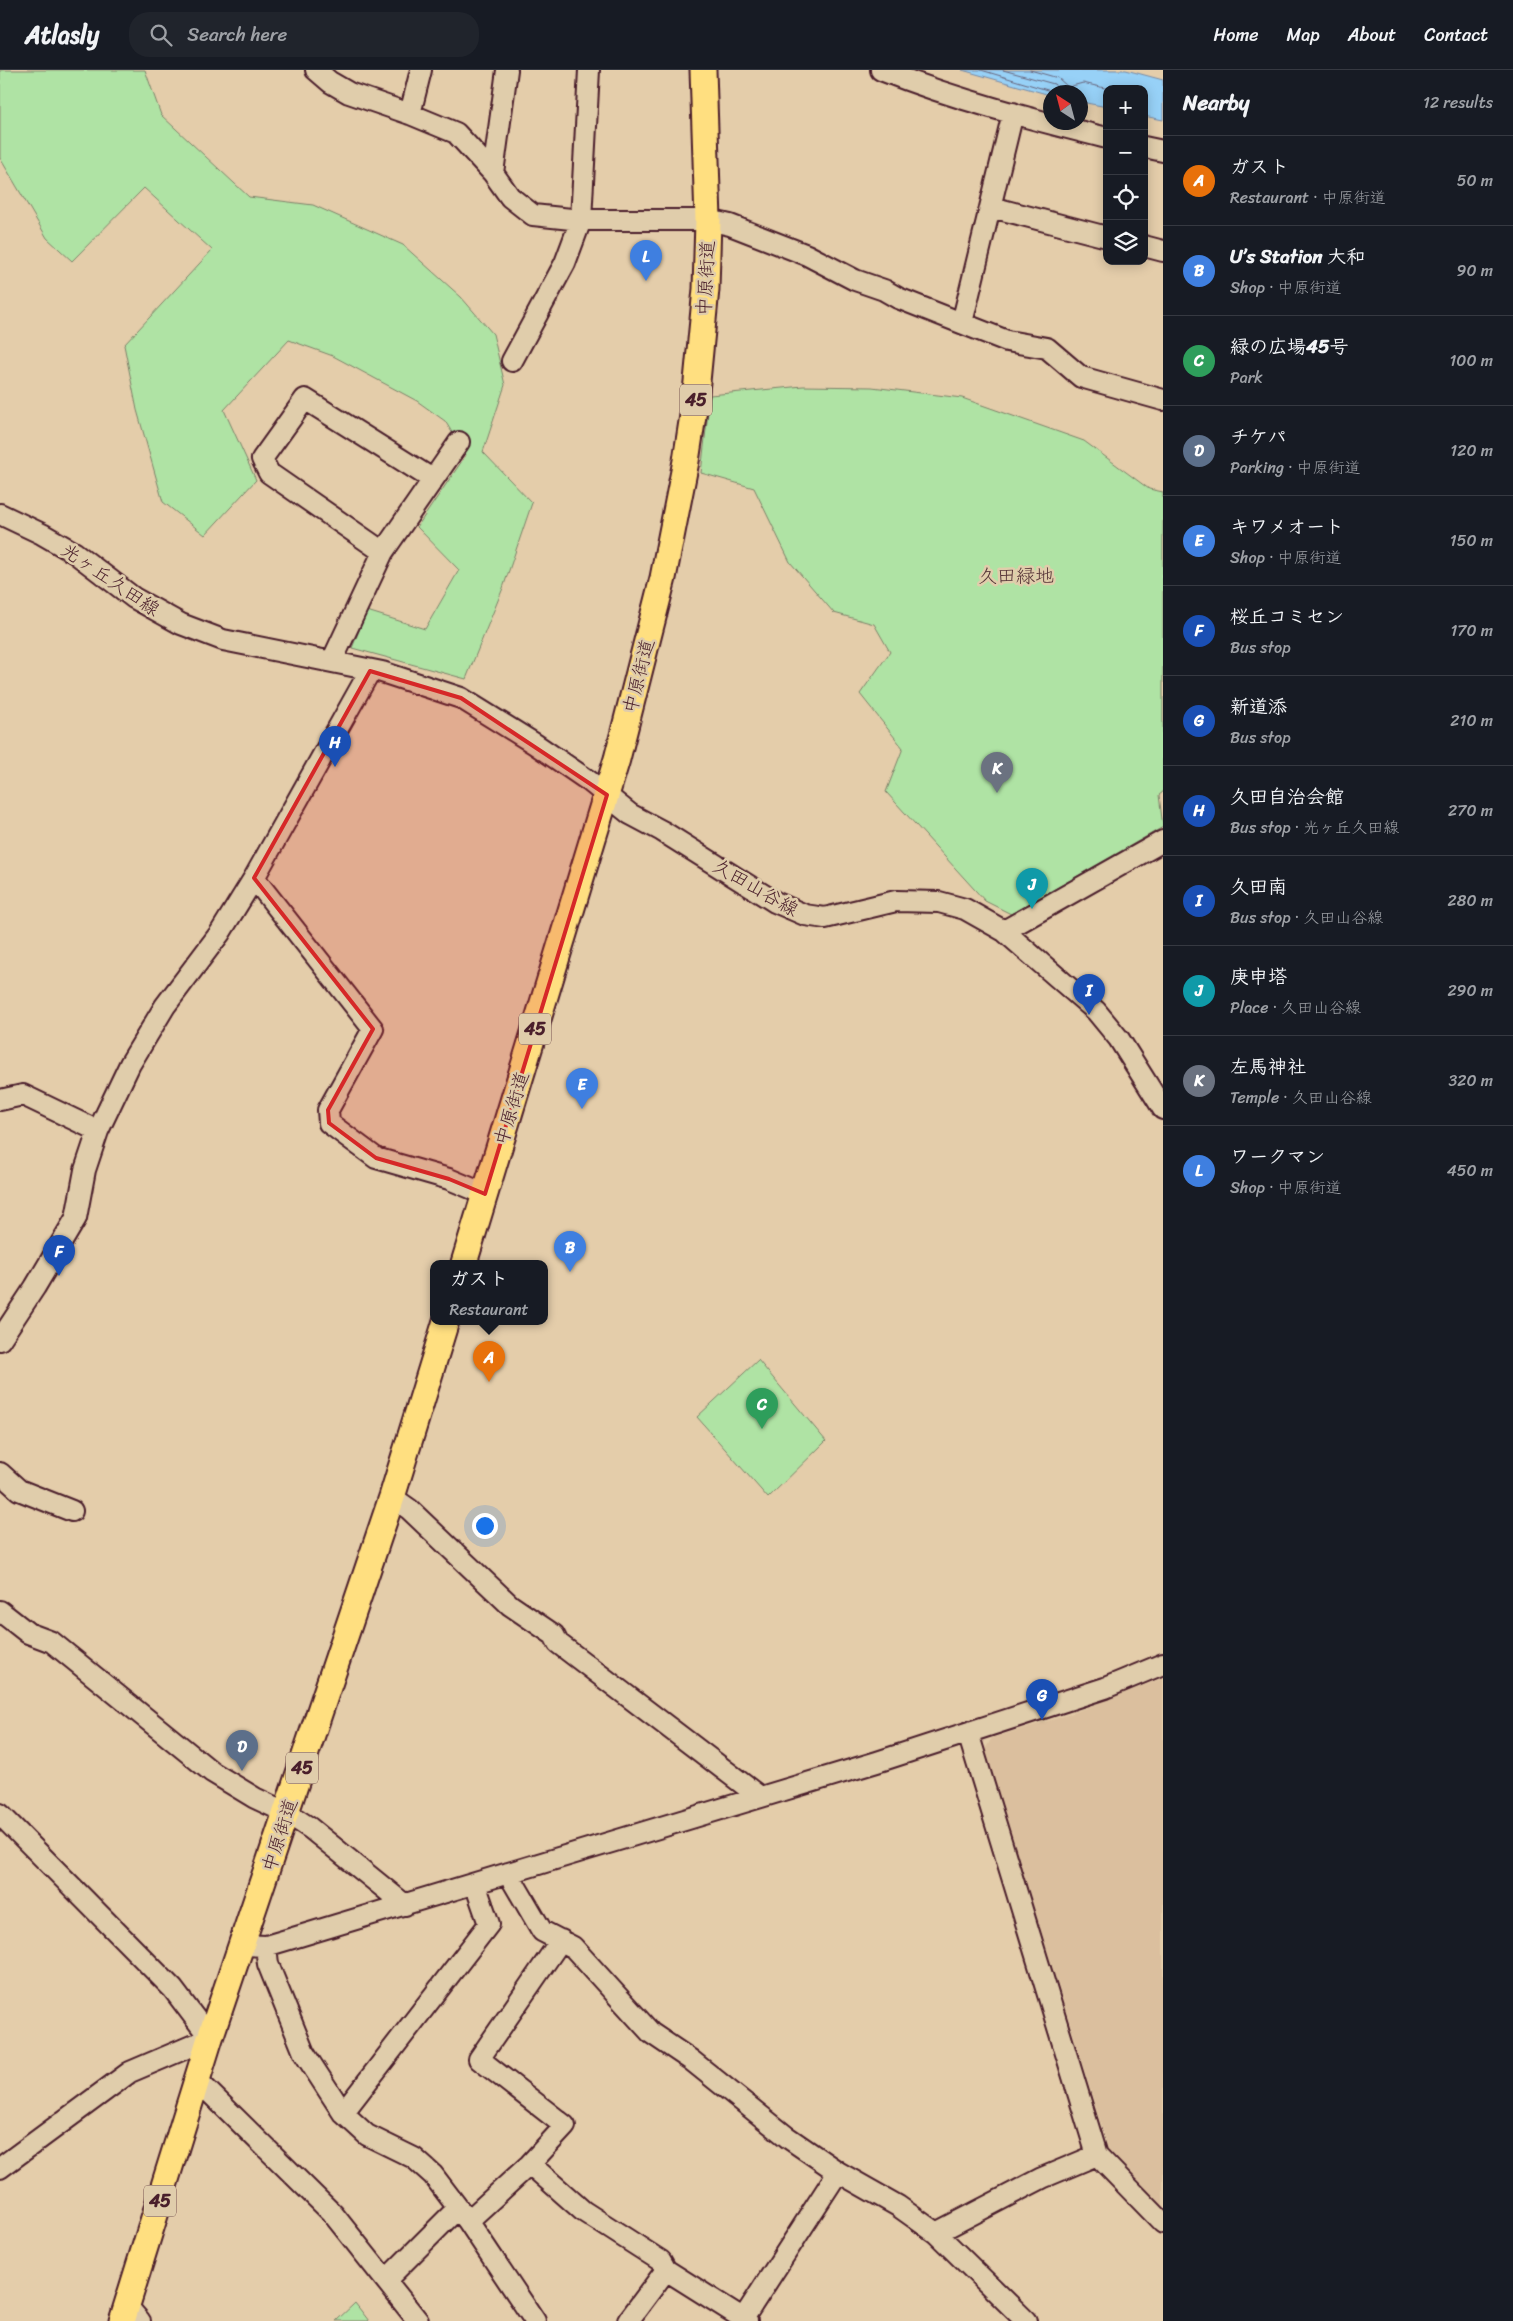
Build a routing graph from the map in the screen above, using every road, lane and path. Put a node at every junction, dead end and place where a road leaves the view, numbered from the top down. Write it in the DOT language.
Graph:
graph roads {
  1 [pos="421,70"];
  2 [pos="507,70"];
  3 [pos="589,70"];
  4 [pos="703,70"];
  5 [pos="881,70"];
  6 [pos="327,74"];
  7 [pos="1013,113"];
  8 [pos="410,114"];
  9 [pos="1103,137"];
  10 [pos="1148,148"];
  11 [pos="1163,151"];
  12 [pos="493,173"];
  13 [pos="991,207"];
  14 [pos="581,220"];
  15 [pos="708,220"];
  16 [pos="1103,236"];
  17 [pos="1148,247"];
  18 [pos="1163,251"];
  19 [pos="962,323"];
  20 [pos="512,361"];
  21 [pos="1163,400"];
  22 [pos="459,442"];
  23 [pos="432,479"];
  24 [pos="0,514"];
  25 [pos="383,552"];
  26 [pos="332,661"];
  27 [pos="370,670"];
  28 [pos="607,795"];
  29 [pos="1163,841"];
  30 [pos="254,878"];
  31 [pos="1004,931"];
  32 [pos="0,1100"];
  33 [pos="1163,1109"];
  34 [pos="98,1131"];
  35 [pos="485,1194"];
  36 [pos="465,1260"];
  37 [pos="445,1325"];
  38 [pos="0,1340"];
  39 [pos="0,1473"];
  40 [pos="392,1497"];
  41 [pos="72,1511"];
  42 [pos="0,1611"];
  43 [pos="1163,1664"];
  44 [pos="968,1733"];
  45 [pos="760,1797"];
  46 [pos="287,1813"];
  47 [pos="0,1814"];
  48 [pos="508,1873"];
  49 [pos="475,1884"];
  50 [pos="405,1905"];
  51 [pos="561,1940"];
  52 [pos="254,1945"];
  53 [pos="210,2038"];
  54 [pos="197,2080"];
  55 [pos="343,2113"];
  56 [pos="1098,2155"];
  57 [pos="530,2164"];
  58 [pos="0,2168"];
  59 [pos="838,2172"];
  60 [pos="463,2215"];
  61 [pos="1163,2223"];
  62 [pos="936,2233"];
  63 [pos="666,2270"];
  64 [pos="386,2280"];
  65 [pos="130,2316"];
  66 [pos="745,2320"];
  67 [pos="418,2321"];
  68 [pos="535,2321"];
  69 [pos="628,2321"];
  70 [pos="1026,2321"];
  1 -- 8 [label="street"];
  2 -- 12 [label="street"];
  3 -- 14 [label="street"];
  4 -- 15 [label="main road, 中原街道 / 45"];
  5 -- 7 [label="street"];
  6 -- 8 [label="street"];
  7 -- 9 [label="street"];
  7 -- 13 [label="street"];
  8 -- 12 [label="street"];
  10 -- 11 [label="street"];
  12 -- 14 [label="street"];
  13 -- 16 [label="street"];
  13 -- 19 [label="street"];
  14 -- 15 [label="street"];
  14 -- 20 [label="street"];
  15 -- 19 [label="street"];
  15 -- 28 [label="main road, 中原街道 / 45"];
  17 -- 18 [label="street"];
  19 -- 21 [label="street"];
  22 -- 23 [label="street"];
  23 -- 25 [label="street"];
  23 -- 25 [label="street"];
  24 -- 26 [label="street, 光ヶ丘久田線"];
  25 -- 26 [label="street"];
  26 -- 27 [label="street, 光ヶ丘久田線"];
  27 -- 28 [label="street, 久田山谷線"];
  27 -- 30 [label="street"];
  28 -- 31 [label="street, 久田山谷線"];
  28 -- 35 [label="main road, 中原街道 / 45"];
  29 -- 31 [label="street"];
  30 -- 34 [label="street"];
  30 -- 35 [label="street"];
  31 -- 33 [label="street, 久田山谷線"];
  32 -- 34 [label="street"];
  34 -- 38 [label="street"];
  35 -- 36 [label="main road, 中原街道 / 45"];
  37 -- 40 [label="main road, 中原街道 / 45"];
  39 -- 41 [label="street"];
  40 -- 45 [label="street"];
  40 -- 46 [label="main road, 中原街道 / 45"];
  42 -- 46 [label="street"];
  43 -- 44 [label="street"];
  44 -- 45 [label="street"];
  44 -- 56 [label="street"];
  45 -- 48 [label="street"];
  46 -- 50 [label="street"];
  46 -- 52 [label="main road, 中原街道 / 45"];
  47 -- 53 [label="street"];
  48 -- 49 [label="street"];
  48 -- 51 [label="street"];
  49 -- 50 [label="street"];
  49 -- 55 [label="street"];
  50 -- 52 [label="street"];
  51 -- 57 [label="street"];
  51 -- 59 [label="street"];
  52 -- 53 [label="main road, 中原街道 / 45"];
  52 -- 55 [label="street"];
  53 -- 54 [label="main road, 中原街道 / 45"];
  53 -- 58 [label="street"];
  54 -- 64 [label="street"];
  54 -- 65 [label="main road, 中原街道 / 45"];
  55 -- 60 [label="street"];
  56 -- 61 [label="street"];
  56 -- 62 [label="street"];
  57 -- 60 [label="street"];
  57 -- 63 [label="street"];
  59 -- 62 [label="street"];
  59 -- 66 [label="street"];
  60 -- 64 [label="street"];
  60 -- 68 [label="street"];
  62 -- 70 [label="street"];
  63 -- 66 [label="street"];
  63 -- 69 [label="street"];
  64 -- 67 [label="street"];
}
